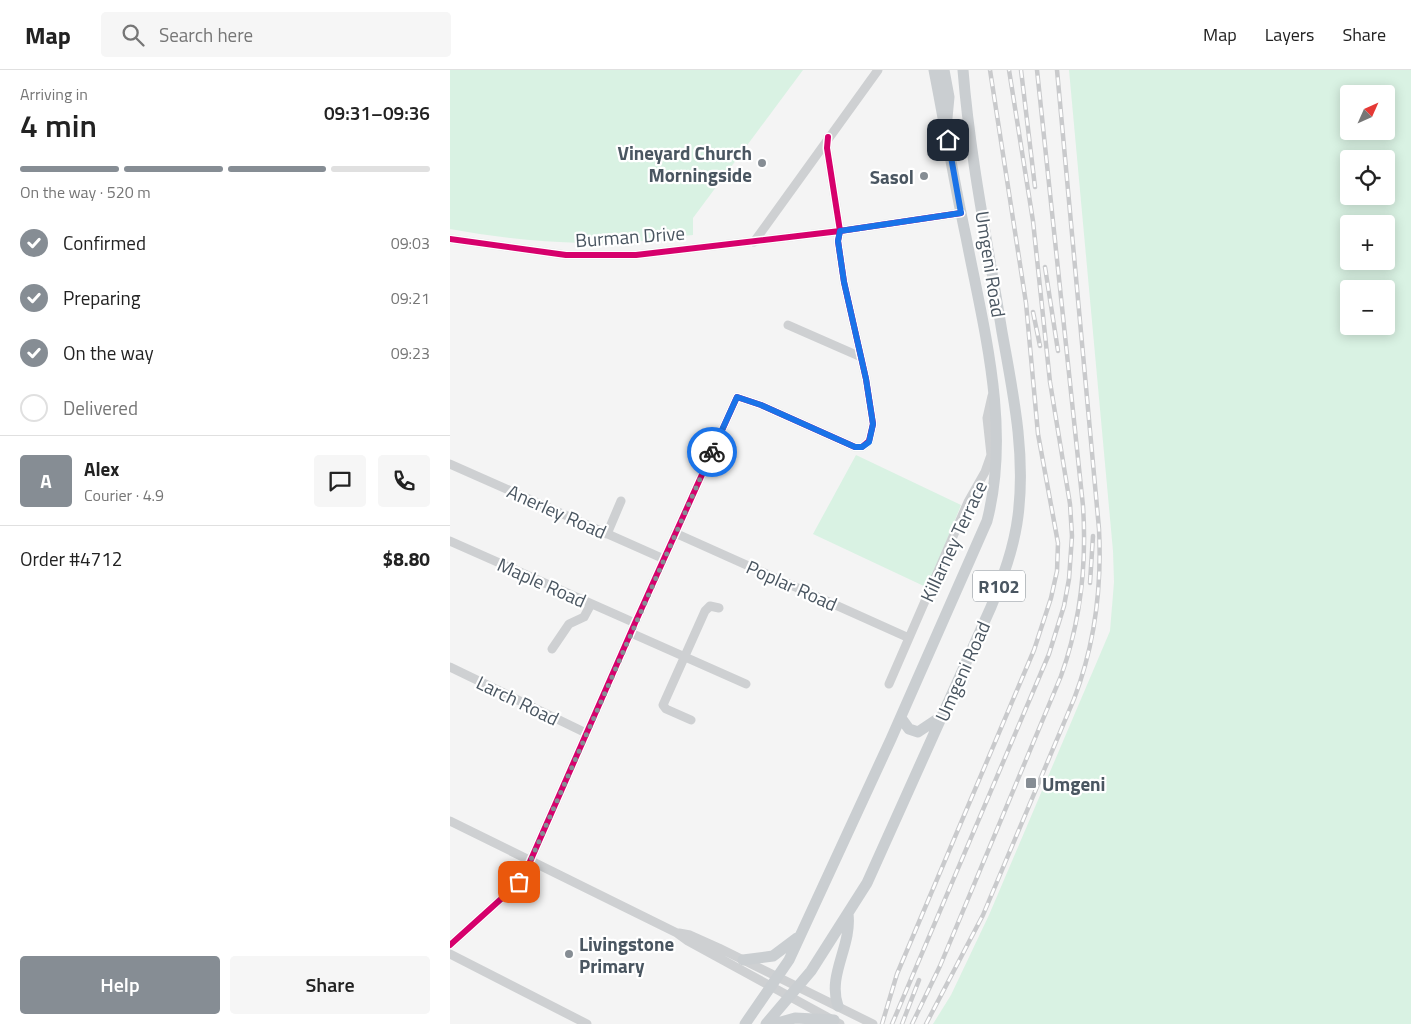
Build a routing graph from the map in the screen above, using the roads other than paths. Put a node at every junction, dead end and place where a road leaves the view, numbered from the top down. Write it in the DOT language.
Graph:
graph roads {
  1 [pos="878,70"];
  2 [pos="934,70"];
  3 [pos="944,70"];
  4 [pos="957,70"];
  5 [pos="963,70"];
  6 [pos="966,104"];
  7 [pos="946,124"];
  8 [pos="828,137"];
  9 [pos="961,213"];
  10 [pos="840,231"];
  11 [pos="450,239"];
  12 [pos="754,242"];
  13 [pos="788,325"];
  14 [pos="861,357"];
  15 [pos="993,393"];
  16 [pos="450,464"];
  17 [pos="621,501"];
  18 [pos="675,533"];
  19 [pos="607,534"];
  20 [pos="450,541"];
  21 [pos="664,558"];
  22 [pos="592,604"];
  23 [pos="719,608"];
  24 [pos="635,623"];
  25 [pos="631,633"];
  26 [pos="909,638"];
  27 [pos="552,649"];
  28 [pos="685,657"];
  29 [pos="450,667"];
  30 [pos="746,684"];
  31 [pos="889,684"];
  32 [pos="940,717"];
  33 [pos="901,718"];
  34 [pos="691,720"];
  35 [pos="586,733"];
  36 [pos="450,821"];
  37 [pos="530,860"];
  38 [pos="848,914"];
  39 [pos="677,933"];
  40 [pos="801,935"];
  41 [pos="450,945"];
  42 [pos="450,954"];
  43 [pos="743,960"];
  44 [pos="775,983"];
  45 [pos="798,987"];
  46 [pos="790,997"];
  47 [pos="838,1006"];
  48 [pos="837,1022"];
  49 [pos="587,1024"];
  50 [pos="745,1024"];
  51 [pos="766,1024"];
  52 [pos="774,1024"];
  53 [pos="873,1024"];
  1 -- 8 [label="street"];
  2 -- 7 [label="main road, Umgeni Road"];
  3 -- 7 [label="main road"];
  4 -- 6 [label="main road"];
  5 -- 6 [label="main road, Umgeni Road"];
  6 -- 32 [label="main road, Umgeni Road / R102"];
  7 -- 9 [label="main road, Umgeni Road / R102"];
  8 -- 10 [label="street"];
  8 -- 12 [label="street"];
  9 -- 10 [label="street, Burman Drive"];
  9 -- 15 [label="main road, Umgeni Road / R102"];
  10 -- 12 [label="street, Burman Drive"];
  10 -- 14 [label="street"];
  11 -- 12 [label="street, Burman Drive"];
  13 -- 14 [label="street"];
  14 -- 18 [label="street"];
  15 -- 26 [label="street, Killarney Terrace"];
  15 -- 33 [label="main road, Umgeni Road / R102"];
  16 -- 19 [label="street, Anerley Road"];
  17 -- 19 [label="street"];
  18 -- 21 [label="street"];
  18 -- 26 [label="street, Poplar Road"];
  19 -- 21 [label="street, Anerley Road"];
  20 -- 22 [label="street, Maple Road"];
  21 -- 24 [label="street"];
  22 -- 24 [label="street, Maple Road"];
  22 -- 27 [label="street"];
  23 -- 28 [label="street"];
  24 -- 25 [label="street"];
  25 -- 28 [label="street"];
  25 -- 35 [label="street"];
  26 -- 31 [label="street, Killarney Terrace"];
  28 -- 30 [label="street"];
  28 -- 34 [label="street"];
  29 -- 35 [label="street, Larch Road"];
  32 -- 33 [label="main road"];
  32 -- 38 [label="main road, Umgeni Road / R102"];
  33 -- 40 [label="main road, Umgeni Road / R102"];
  35 -- 37 [label="street"];
  36 -- 37 [label="street"];
  37 -- 39 [label="street"];
  37 -- 41 [label="street"];
  38 -- 45 [label="main road, Umgeni Road / R102"];
  38 -- 47 [label="main road"];
  39 -- 43 [label="street"];
  39 -- 44 [label="street"];
  40 -- 43 [label="main road"];
  40 -- 44 [label="main road, Umgeni Road / R102"];
  42 -- 49 [label="street"];
  43 -- 44 [label="street"];
  44 -- 45 [label="street"];
  44 -- 46 [label="street"];
  44 -- 50 [label="main road, Umgeni Road / R102"];
  45 -- 46 [label="main road, Umgeni Road / R102"];
  45 -- 47 [label="street"];
  46 -- 48 [label="street"];
  46 -- 51 [label="main road, Umgeni Road / R102"];
  47 -- 53 [label="street"];
  48 -- 52 [label="main road"];
}
